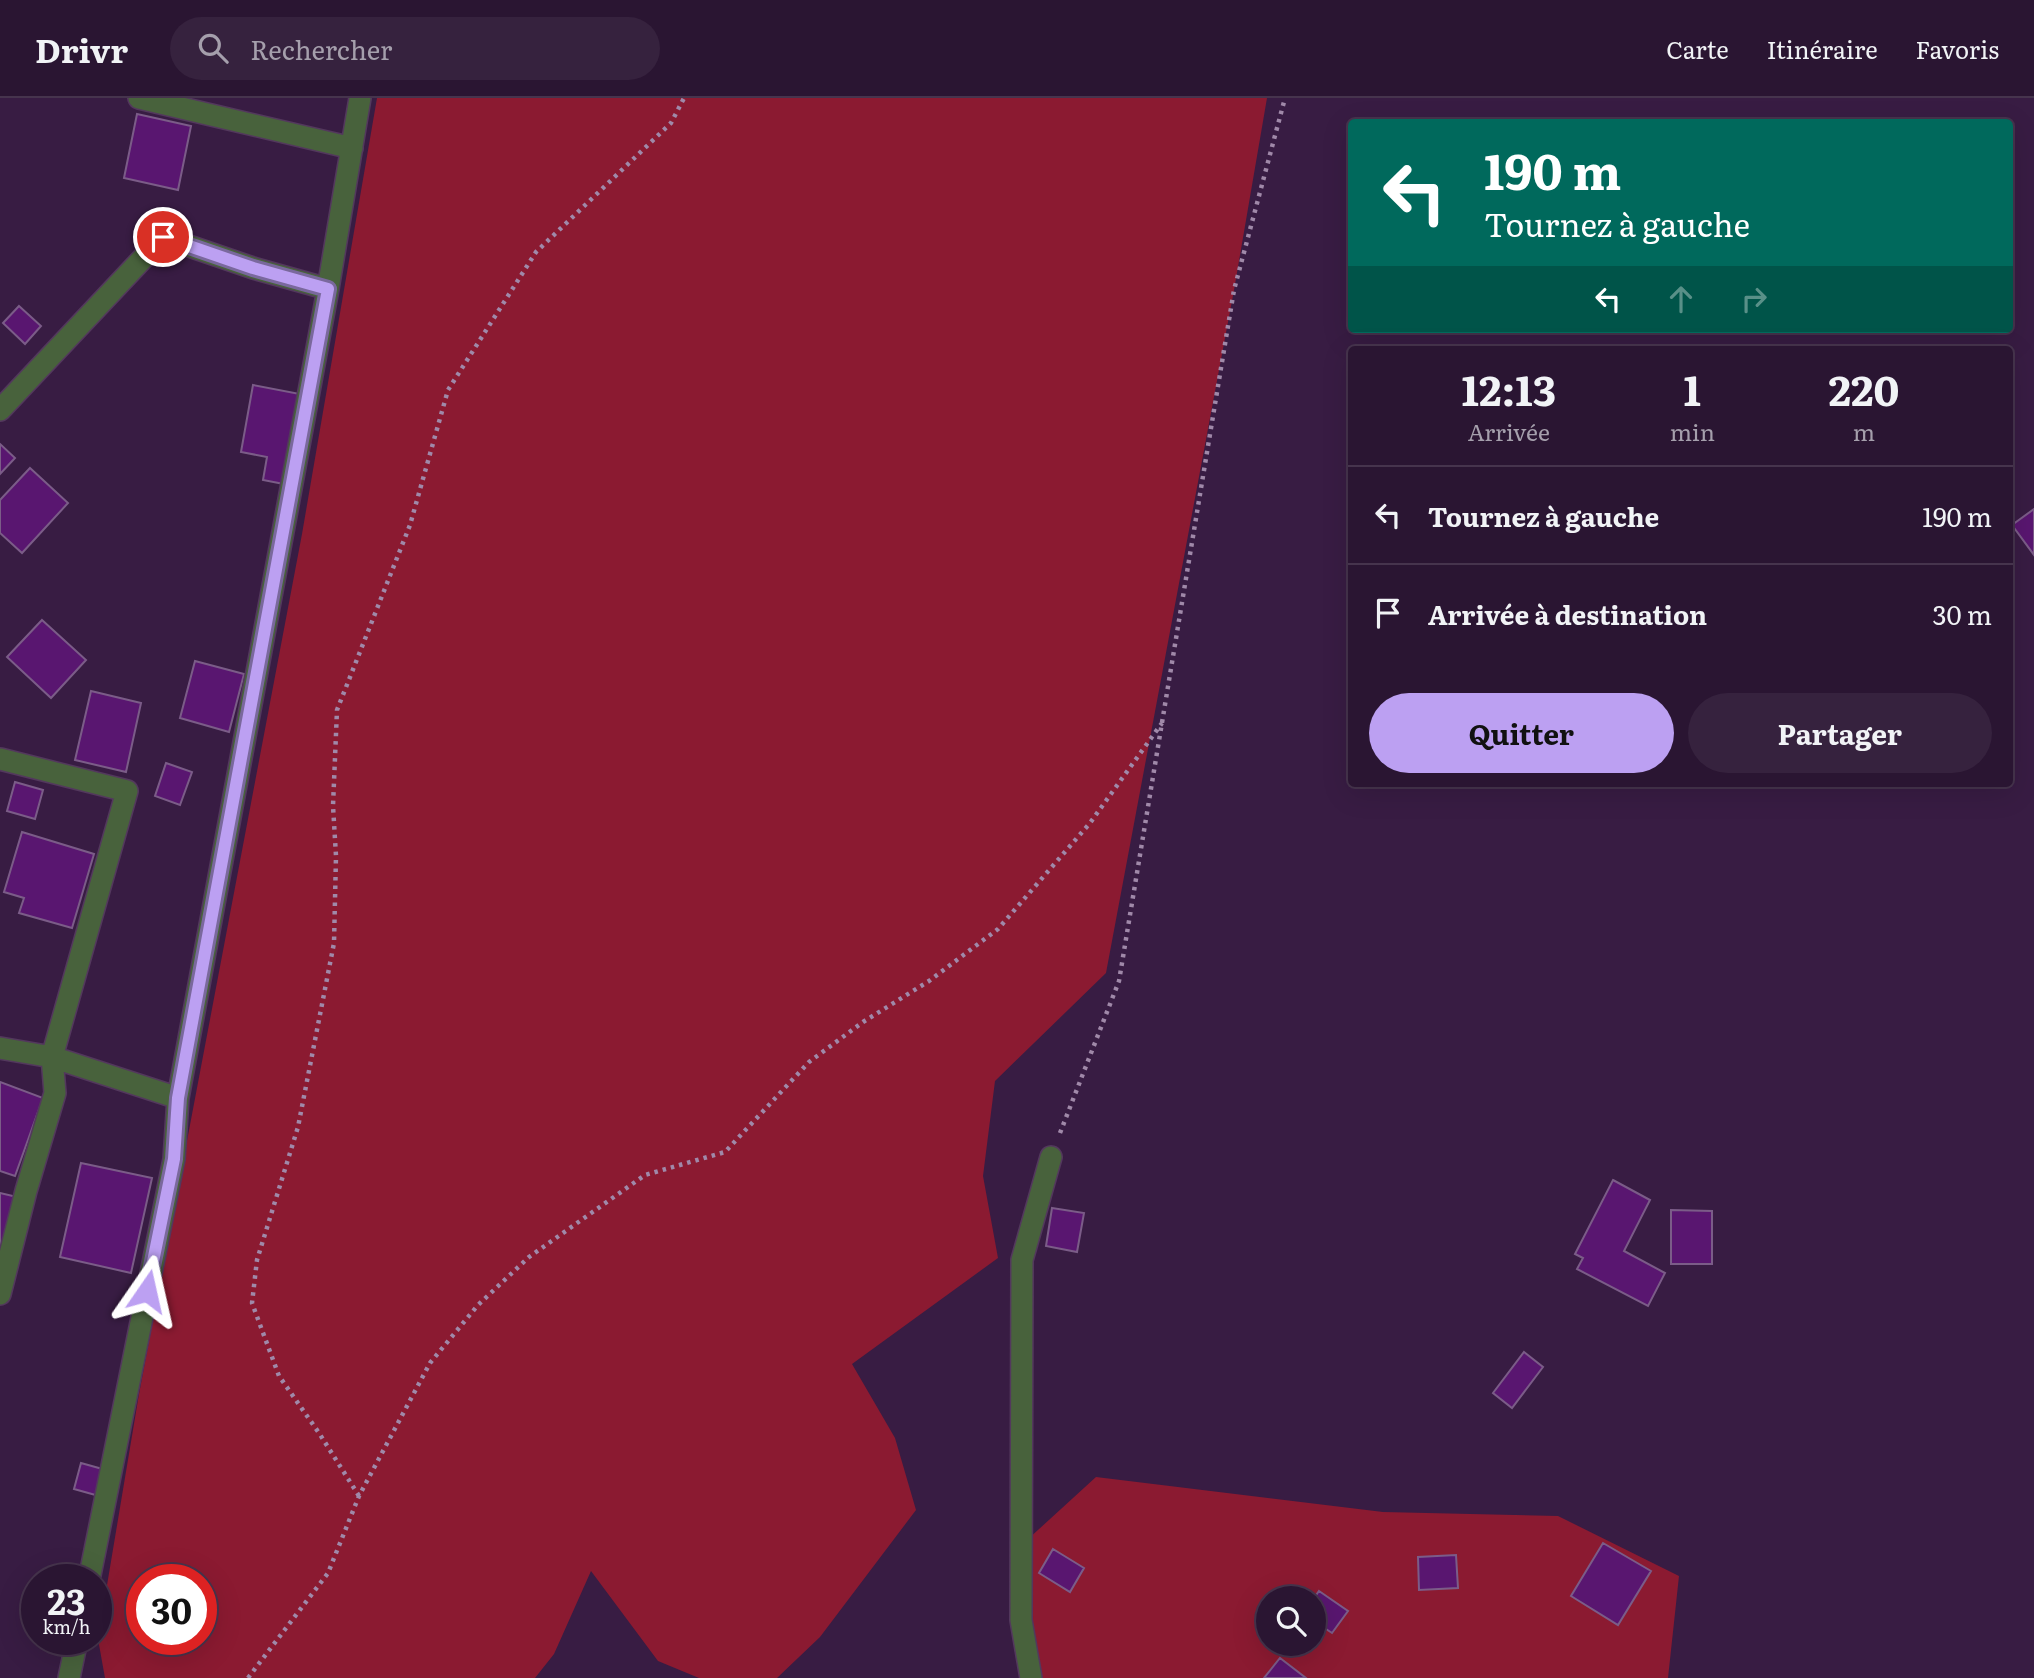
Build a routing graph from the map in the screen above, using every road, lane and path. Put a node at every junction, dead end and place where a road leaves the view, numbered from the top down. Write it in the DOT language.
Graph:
graph roads {
  1 [pos="139,98"];
  2 [pos="360,98"];
  3 [pos="684,98"];
  4 [pos="1285,98"];
  5 [pos="352,148"];
  6 [pos="328,289"];
  7 [pos="0,410"];
  8 [pos="1162,723"];
  9 [pos="0,759"];
  10 [pos="0,1048"];
  11 [pos="52,1056"];
  12 [pos="178,1098"];
  13 [pos="1051,1157"];
  14 [pos="0,1294"];
  15 [pos="359,1496"];
  16 [pos="92,1564"];
  17 [pos="74,1655"];
  18 [pos="69,1678"];
  19 [pos="248,1678"];
  20 [pos="1031,1678"];
  1 -- 5 [label="street"];
  2 -- 5 [label="street"];
  3 -- 15 [label="path"];
  4 -- 8 [label="path"];
  5 -- 6 [label="street"];
  6 -- 7 [label="street"];
  6 -- 12 [label="street"];
  8 -- 13 [label="path"];
  8 -- 15 [label="path"];
  9 -- 11 [label="street"];
  10 -- 11 [label="street"];
  11 -- 12 [label="street"];
  11 -- 14 [label="street"];
  12 -- 16 [label="street"];
  13 -- 20 [label="street"];
  15 -- 19 [label="path"];
  17 -- 18 [label="street"];
}
